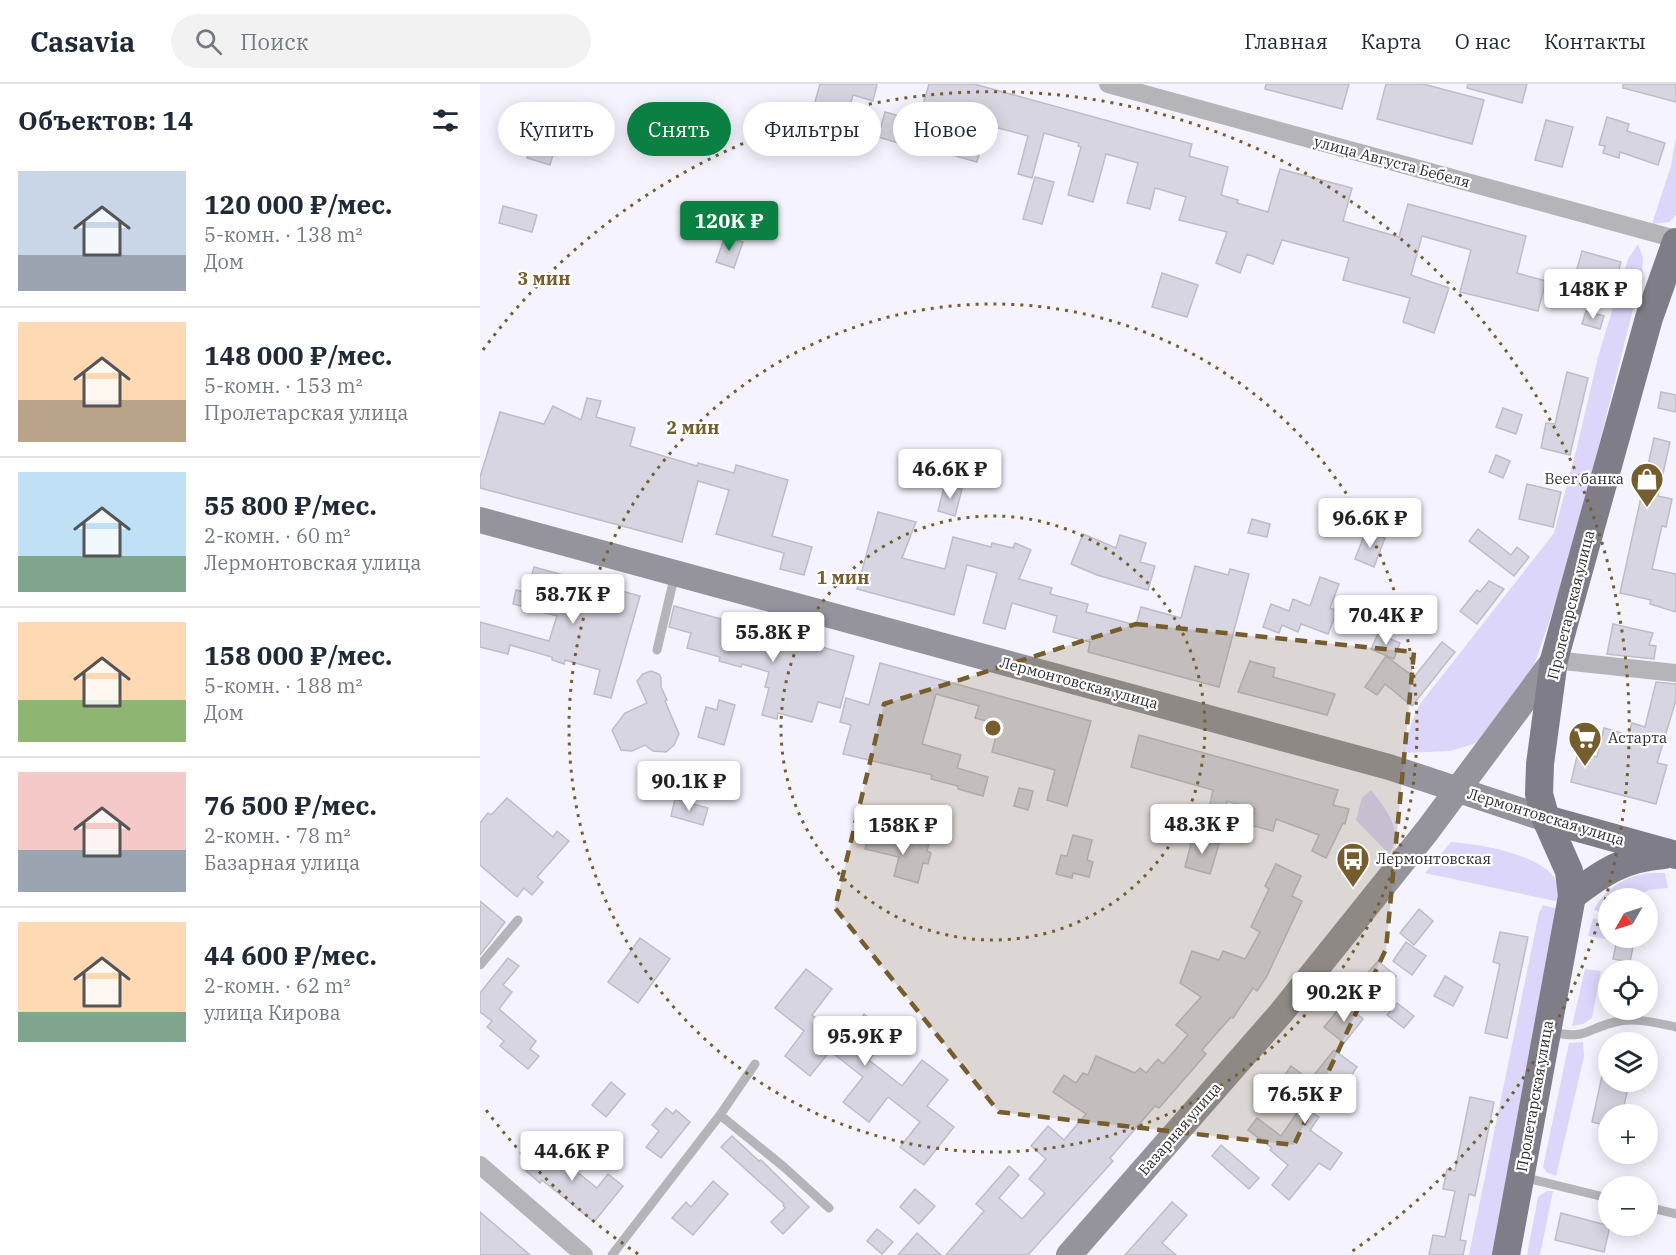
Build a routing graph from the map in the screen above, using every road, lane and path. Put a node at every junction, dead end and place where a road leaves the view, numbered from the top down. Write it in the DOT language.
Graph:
graph roads {
  1 [pos="1108,84"];
  2 [pos="1676,241"];
  3 [pos="1668,290"];
  4 [pos="480,520"];
  5 [pos="675,574"];
  6 [pos="657,650"];
  7 [pos="1554,660"];
  8 [pos="1676,673"];
  9 [pos="1457,790"];
  10 [pos="1546,819"];
  11 [pos="1676,855"];
  12 [pos="1572,896"];
  13 [pos="518,920"];
  14 [pos="480,965"];
  15 [pos="1676,1027"];
  16 [pos="1546,1030"];
  17 [pos="755,1064"];
  18 [pos="720,1115"];
  19 [pos="480,1165"];
  20 [pos="1520,1176"];
  21 [pos="1598,1196"];
  22 [pos="829,1208"];
  23 [pos="1658,1210"];
  24 [pos="1676,1214"];
  25 [pos="584,1255"];
  26 [pos="612,1255"];
  27 [pos="1069,1255"];
  28 [pos="1506,1255"];
  1 -- 2 [label="street, улица Августа Бебеля"];
  2 -- 3 [label="main road, Пролетарская улица"];
  3 -- 7 [label="main road, Пролетарская улица"];
  4 -- 5 [label="main road, Лермонтовская улица"];
  5 -- 6 [label="lane"];
  5 -- 9 [label="main road, Лермонтовская улица"];
  7 -- 8 [label="street"];
  7 -- 9 [label="main road, Базарная улица"];
  7 -- 10 [label="main road, Пролетарская улица"];
  9 -- 10 [label="main road, Лермонтовская улица"];
  9 -- 27 [label="main road, Базарная улица"];
  10 -- 11 [label="main road, Лермонтовская улица"];
  10 -- 12 [label="main road, Пролетарская улица"];
  11 -- 12 [label="main road"];
  12 -- 16 [label="main road, Пролетарская улица"];
  13 -- 14 [label="lane"];
  15 -- 16 [label="lane"];
  16 -- 20 [label="main road, Пролетарская улица"];
  17 -- 18 [label="lane"];
  18 -- 22 [label="lane"];
  18 -- 26 [label="lane"];
  19 -- 25 [label="street"];
  20 -- 21 [label="lane"];
  20 -- 28 [label="main road, Пролетарская улица"];
  23 -- 24 [label="lane"];
}
